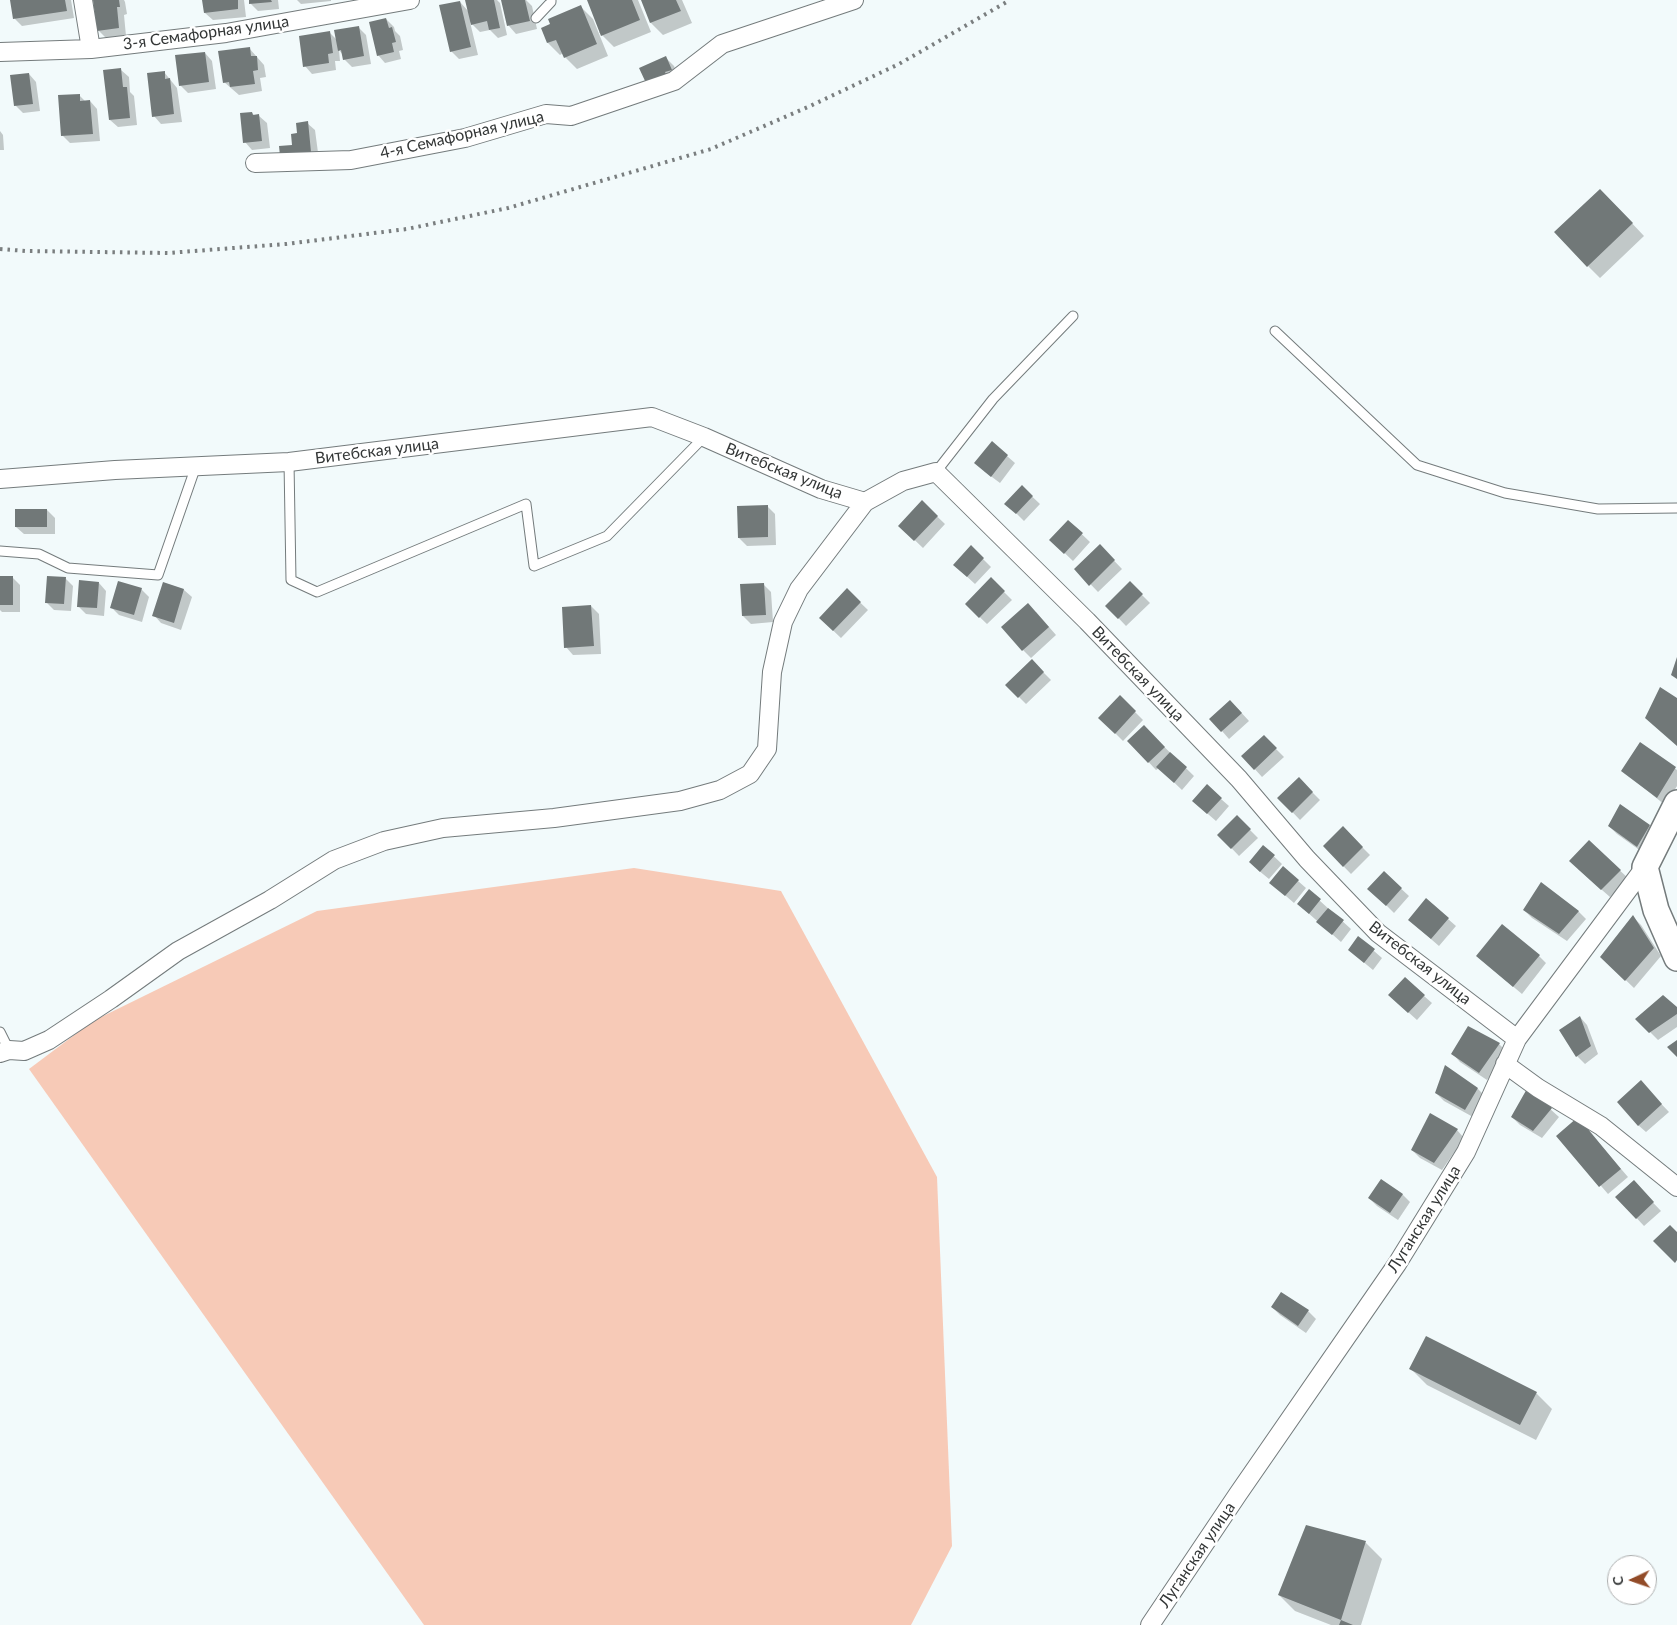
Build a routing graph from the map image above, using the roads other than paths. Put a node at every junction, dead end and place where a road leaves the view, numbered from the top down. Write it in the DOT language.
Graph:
graph roads {
  1 [pos="83,0"];
  2 [pos="410,0"];
  3 [pos="551,0"];
  4 [pos="854,0"];
  5 [pos="536,18"];
  6 [pos="91,49"];
  7 [pos="0,52"];
  8 [pos="255,164"];
  9 [pos="1073,316"];
  10 [pos="1275,331"];
  11 [pos="704,438"];
  12 [pos="289,462"];
  13 [pos="196,466"];
  14 [pos="936,472"];
  15 [pos="0,479"];
  16 [pos="865,502"];
  17 [pos="1677,508"];
  18 [pos="0,551"];
  19 [pos="1677,804"];
  20 [pos="1645,867"];
  21 [pos="1677,958"];
  22 [pos="0,1032"];
  23 [pos="1516,1039"];
  24 [pos="4,1052"];
  25 [pos="1505,1064"];
  26 [pos="1677,1187"];
  27 [pos="1150,1625"];
  1 -- 6 [label="street"];
  2 -- 6 [label="street, 3-я Семафорная улица"];
  3 -- 5 [label="lane"];
  4 -- 8 [label="street, 4-я Семафорная улица"];
  6 -- 7 [label="street, 3-я Семафорная улица"];
  9 -- 14 [label="lane"];
  10 -- 17 [label="lane"];
  11 -- 12 [label="street, Витебская улица"];
  11 -- 12 [label="lane"];
  11 -- 16 [label="street, Витебская улица"];
  12 -- 13 [label="street, Витебская улица"];
  13 -- 15 [label="street, Витебская улица"];
  13 -- 18 [label="lane"];
  14 -- 16 [label="street"];
  14 -- 23 [label="street, Витебская улица"];
  16 -- 24 [label="street"];
  19 -- 20 [label="street, Луганская улица"];
  20 -- 21 [label="street"];
  20 -- 23 [label="street, Луганская улица"];
  22 -- 24 [label="lane"];
  23 -- 25 [label="street, Луганская улица"];
  25 -- 26 [label="street"];
  25 -- 27 [label="street, Луганская улица"];
}
